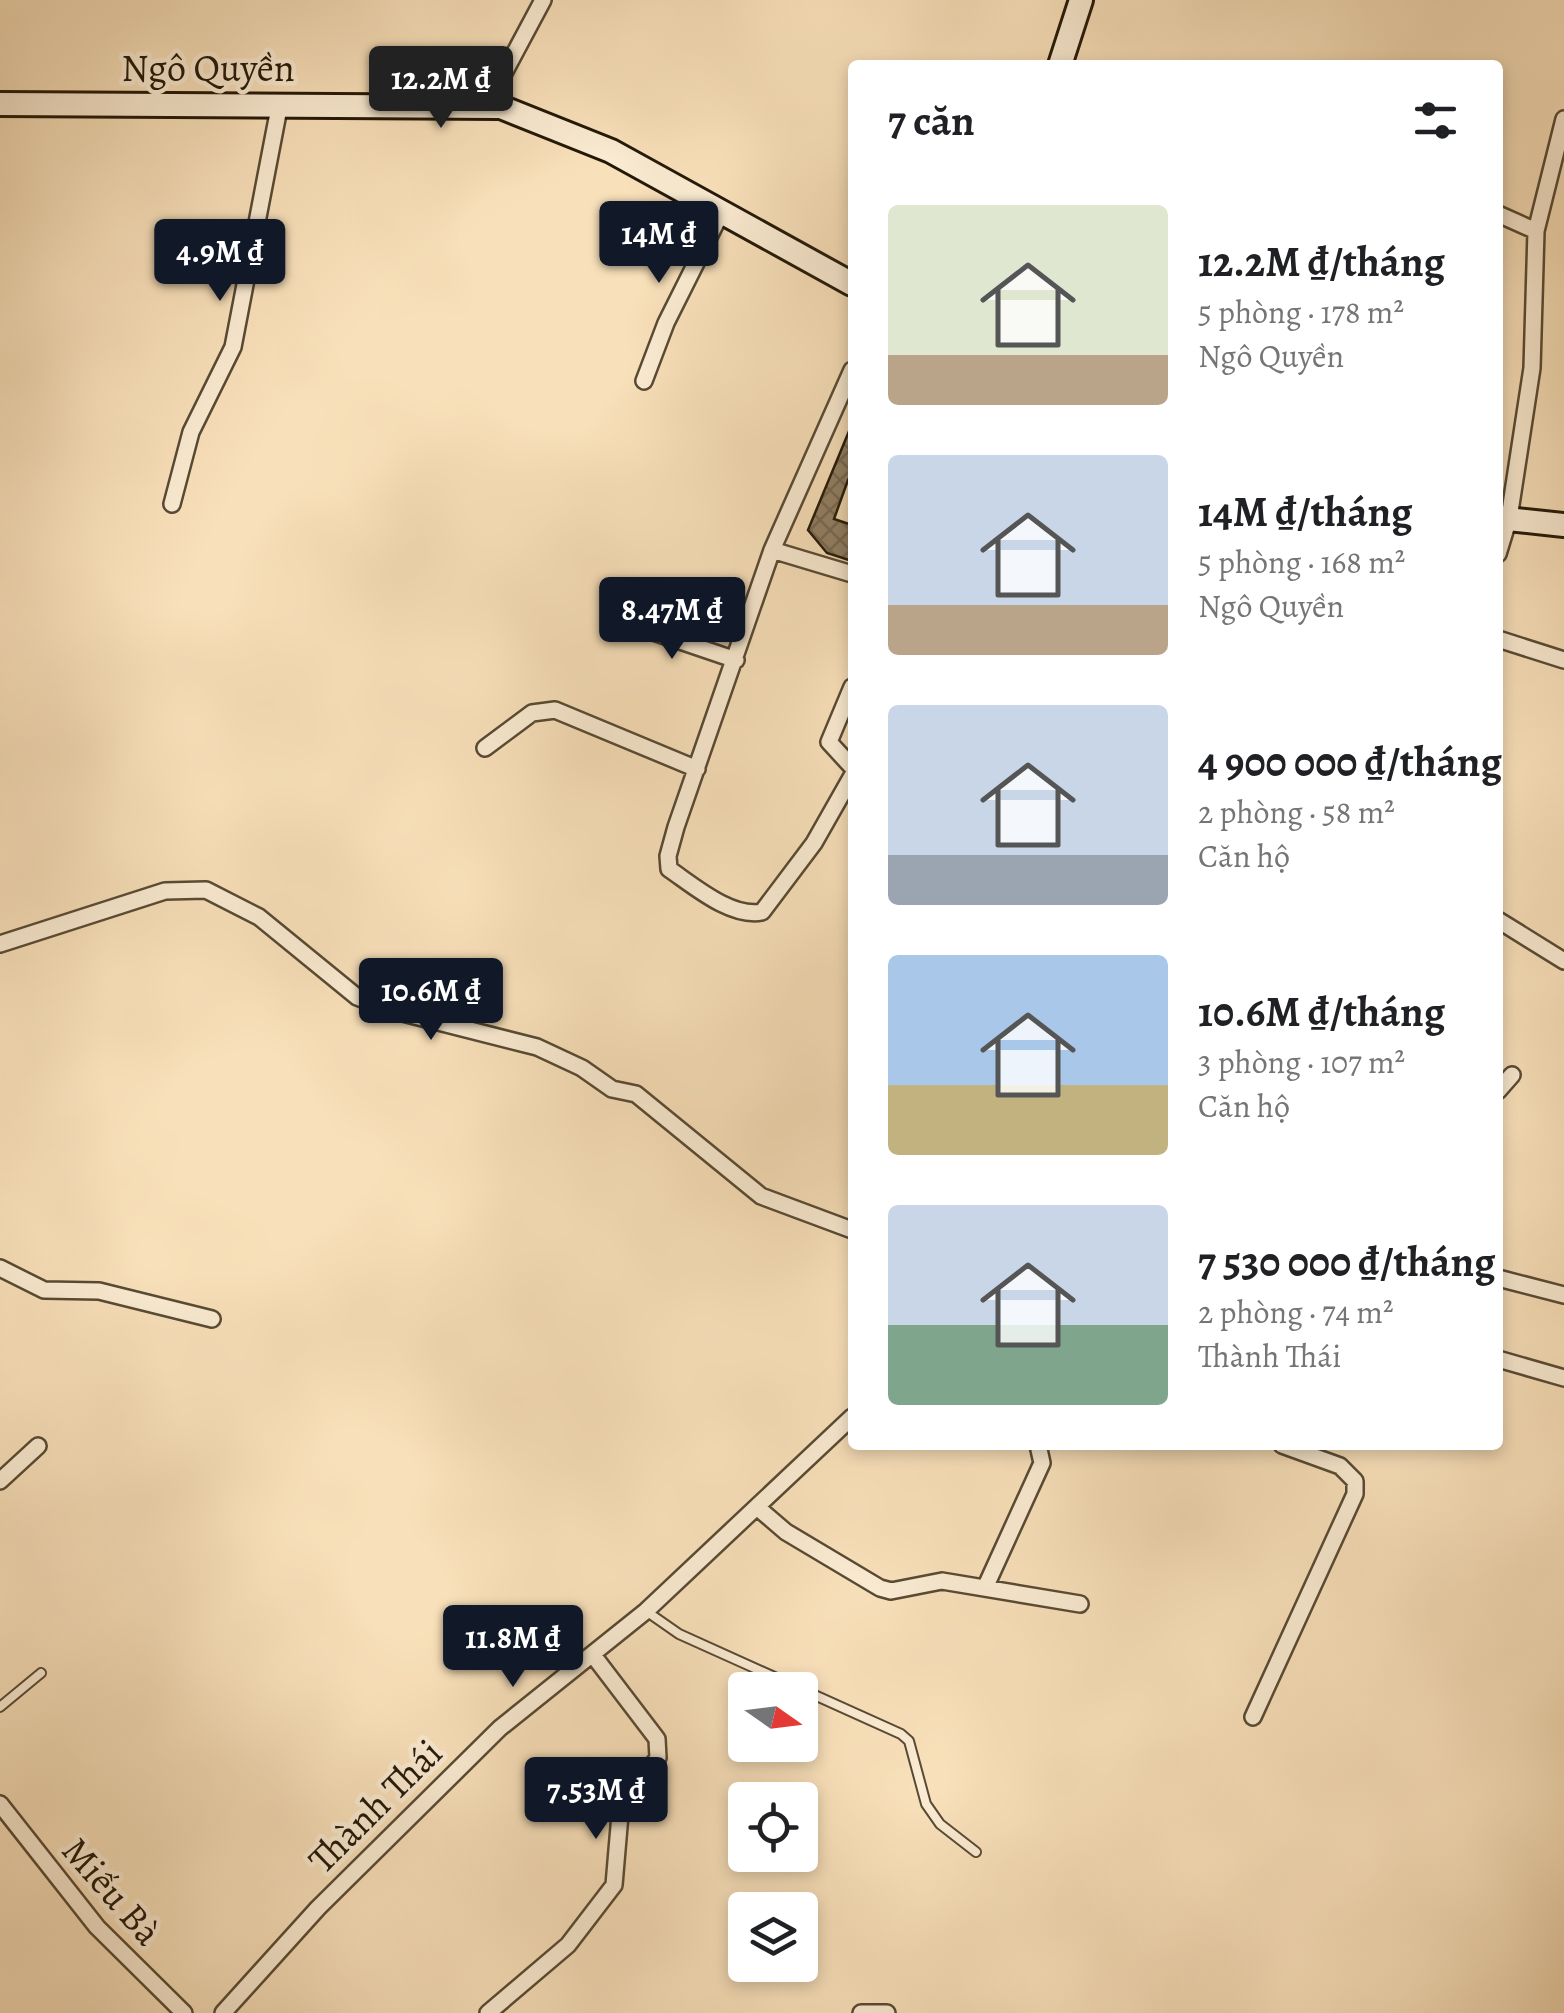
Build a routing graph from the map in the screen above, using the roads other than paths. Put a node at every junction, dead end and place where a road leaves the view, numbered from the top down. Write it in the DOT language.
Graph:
graph roads {
  1 [pos="543,0"];
  2 [pos="1081,0"];
  3 [pos="1062,60"];
  4 [pos="280,102"];
  5 [pos="0,104"];
  6 [pos="486,106"];
  7 [pos="1564,119"];
  8 [pos="722,211"];
  9 [pos="1503,216"];
  10 [pos="1536,230"];
  11 [pos="848,282"];
  12 [pos="848,379"];
  13 [pos="644,381"];
  14 [pos="172,504"];
  15 [pos="1503,518"];
  16 [pos="1564,525"];
  17 [pos="772,550"];
  18 [pos="848,573"];
  19 [pos="621,621"];
  20 [pos="1503,641"];
  21 [pos="736,660"];
  22 [pos="1564,660"];
  23 [pos="848,697"];
  24 [pos="485,748"];
  25 [pos="848,763"];
  26 [pos="698,769"];
  27 [pos="848,783"];
  28 [pos="1503,923"];
  29 [pos="0,944"];
  30 [pos="1564,962"];
  31 [pos="1512,1075"];
  32 [pos="1503,1086"];
  33 [pos="848,1228"];
  34 [pos="0,1268"];
  35 [pos="1503,1279"];
  36 [pos="1564,1295"];
  37 [pos="212,1319"];
  38 [pos="1503,1360"];
  39 [pos="1564,1378"];
  40 [pos="848,1421"];
  41 [pos="38,1446"];
  42 [pos="1039,1450"];
  43 [pos="1296,1450"];
  44 [pos="0,1481"];
  45 [pos="758,1508"];
  46 [pos="984,1588"];
  47 [pos="1080,1604"];
  48 [pos="646,1611"];
  49 [pos="593,1655"];
  50 [pos="41,1673"];
  51 [pos="0,1707"];
  52 [pos="1253,1717"];
  53 [pos="0,1804"];
  54 [pos="976,1852"];
  55 [pos="184,2013"];
  56 [pos="224,2013"];
  57 [pos="488,2013"];
  58 [pos="862,2013"];
  59 [pos="887,2013"];
  1 -- 6 [label="street"];
  2 -- 3 [label="street"];
  4 -- 5 [label="street, Ngô Quyền"];
  4 -- 6 [label="street, Ngô Quyền"];
  4 -- 14 [label="street"];
  6 -- 8 [label="street, Ngô Quyền"];
  7 -- 10 [label="street"];
  8 -- 11 [label="street, Ngô Quyền"];
  8 -- 13 [label="street"];
  9 -- 10 [label="street"];
  10 -- 15 [label="street"];
  12 -- 17 [label="street"];
  15 -- 16 [label="street"];
  17 -- 18 [label="street"];
  17 -- 21 [label="street"];
  19 -- 21 [label="street"];
  20 -- 22 [label="street"];
  21 -- 26 [label="street"];
  23 -- 25 [label="street"];
  24 -- 26 [label="street"];
  26 -- 27 [label="street"];
  28 -- 30 [label="street"];
  29 -- 33 [label="street"];
  31 -- 32 [label="street"];
  34 -- 37 [label="street"];
  35 -- 36 [label="street"];
  38 -- 39 [label="street"];
  40 -- 45 [label="street, Thành Thái"];
  41 -- 44 [label="street"];
  42 -- 46 [label="street"];
  43 -- 52 [label="street"];
  45 -- 46 [label="street"];
  45 -- 48 [label="street, Thành Thái"];
  46 -- 47 [label="street"];
  48 -- 49 [label="street, Thành Thái"];
  48 -- 54 [label="lane"];
  49 -- 56 [label="street, Thành Thái"];
  49 -- 57 [label="street"];
  50 -- 51 [label="lane"];
  53 -- 55 [label="street, Miếu Bà"];
  58 -- 59 [label="street"];
}
